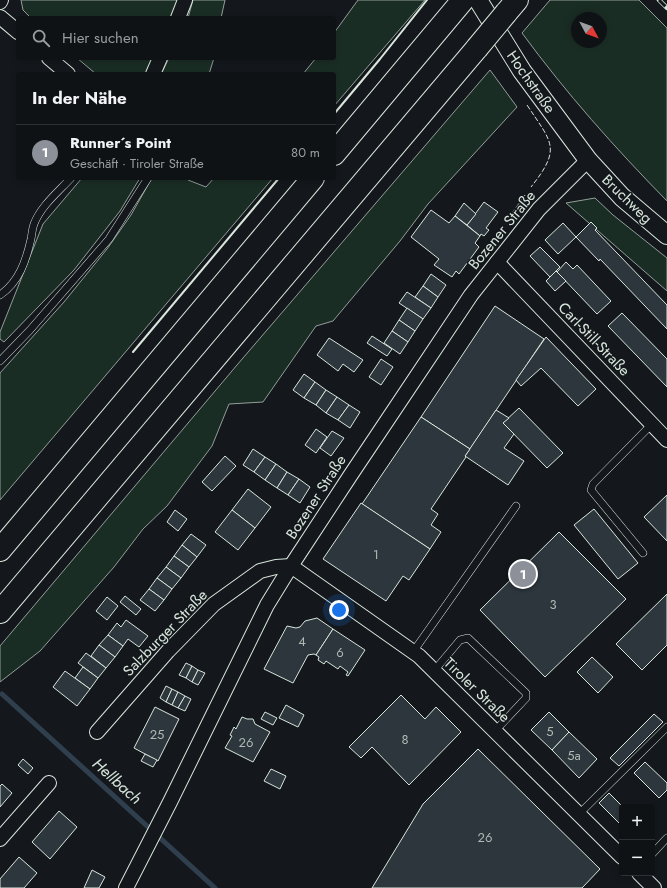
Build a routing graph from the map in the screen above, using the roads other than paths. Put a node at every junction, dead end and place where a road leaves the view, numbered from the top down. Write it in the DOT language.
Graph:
graph roads {
  1 [pos="185,0"];
  2 [pos="478,0"];
  3 [pos="459,6"];
  4 [pos="511,6"];
  5 [pos="179,16"];
  6 [pos="0,17"];
  7 [pos="16,30"];
  8 [pos="51,60"];
  9 [pos="159,60"];
  10 [pos="66,72"];
  11 [pos="155,72"];
  12 [pos="336,152"];
  13 [pos="588,160"];
  14 [pos="69,180"];
  15 [pos="147,180"];
  16 [pos="311,180"];
  17 [pos="667,235"];
  18 [pos="497,262"];
  19 [pos="0,295"];
  20 [pos="0,361"];
  21 [pos="652,424"];
  22 [pos="667,440"];
  23 [pos="516,506"];
  24 [pos="0,550"];
  25 [pos="643,553"];
  26 [pos="291,566"];
  27 [pos="0,612"];
  28 [pos="413,652"];
  29 [pos="434,671"];
  30 [pos="667,727"];
  31 [pos="495,731"];
  32 [pos="97,732"];
  33 [pos="49,783"];
  34 [pos="579,814"];
  35 [pos="667,838"];
  36 [pos="0,839"];
  37 [pos="655,851"];
  38 [pos="619,854"];
  39 [pos="642,876"];
  40 [pos="126,888"];
  41 [pos="654,888"];
  1 -- 5 [label="street"];
  2 -- 13 [label="street, Hochstraße"];
  3 -- 12 [label="highway"];
  4 -- 27 [label="highway, bridge"];
  6 -- 7 [label="street"];
  8 -- 10 [label="street"];
  9 -- 11 [label="street"];
  13 -- 17 [label="street, Bruchweg"];
  13 -- 18 [label="street, Bozener Straße"];
  14 -- 19 [label="lane"];
  15 -- 20 [label="lane"];
  16 -- 24 [label="highway"];
  18 -- 21 [label="street, Carl-Still-Straße"];
  18 -- 26 [label="street, Bozener Straße"];
  21 -- 22 [label="street, Carl-Still-Straße"];
  21 -- 25 [label="lane"];
  23 -- 28 [label="lane"];
  26 -- 28 [label="street, Tiroler Straße"];
  26 -- 32 [label="street, Salzburger Straße"];
  26 -- 40 [label="street, Bozener Straße"];
  28 -- 29 [label="street, Tiroler Straße"];
  29 -- 31 [label="street, Tiroler Straße"];
  29 -- 31 [label="lane"];
  30 -- 34 [label="lane"];
  31 -- 34 [label="street, Tiroler Straße"];
  33 -- 36 [label="street"];
  34 -- 38 [label="street, Tiroler Straße"];
  35 -- 37 [label="lane"];
  39 -- 41 [label="street"];
}
